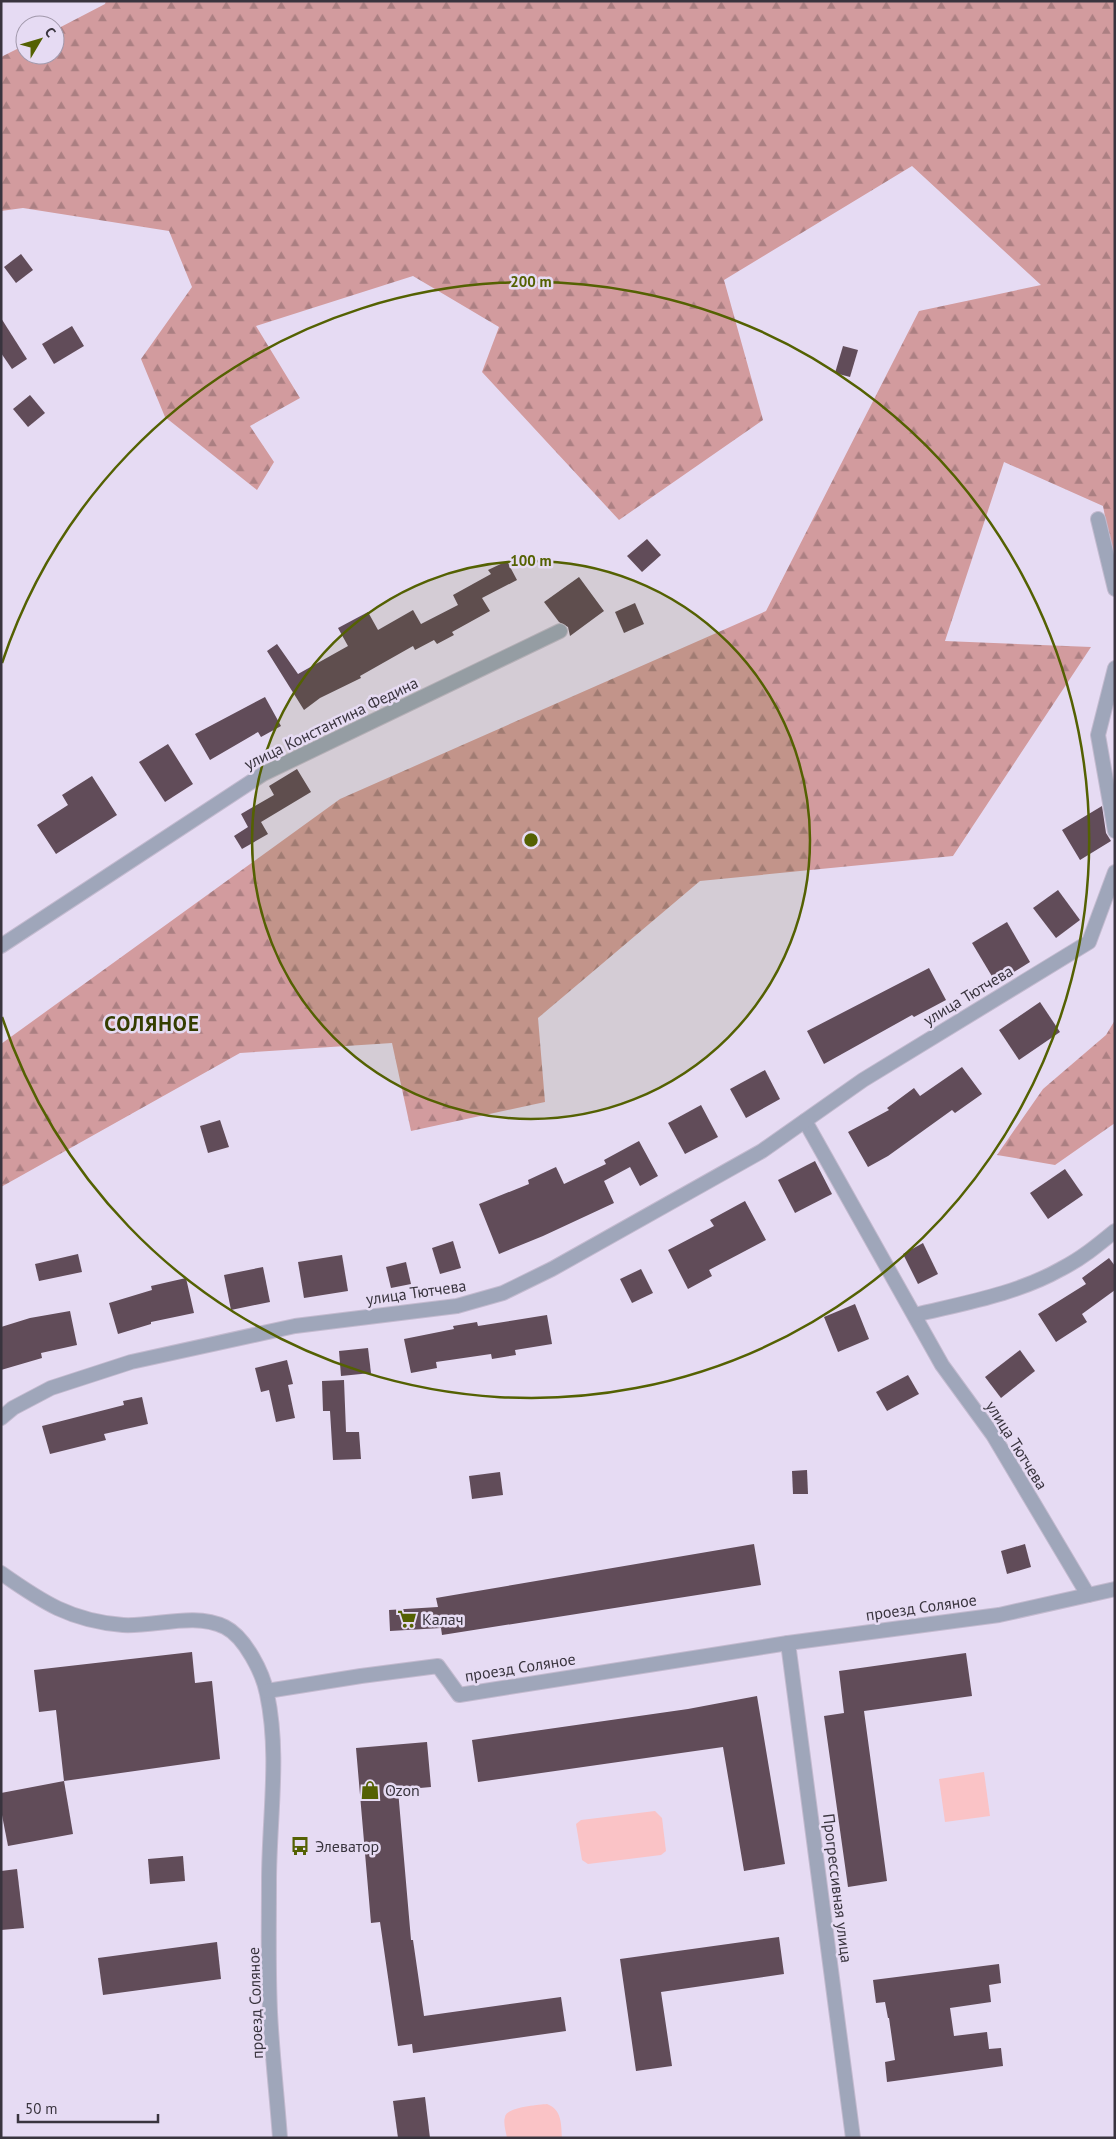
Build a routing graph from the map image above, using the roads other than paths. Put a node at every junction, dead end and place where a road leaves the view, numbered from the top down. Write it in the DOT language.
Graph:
graph roads {
  1 [pos="1098,519"];
  2 [pos="1115,589"];
  3 [pos="560,631"];
  4 [pos="1115,668"];
  5 [pos="1115,831"];
  6 [pos="1115,872"];
  7 [pos="1,946"];
  8 [pos="805,1121"];
  9 [pos="1115,1231"];
  10 [pos="915,1315"];
  11 [pos="1,1418"];
  12 [pos="1,1573"];
  13 [pos="1115,1589"];
  14 [pos="1088,1595"];
  15 [pos="788,1643"];
  16 [pos="267,1691"];
  17 [pos="280,2138"];
  18 [pos="853,2138"];
  1 -- 2 [label="street"];
  3 -- 7 [label="street, улица Константина Федина"];
  4 -- 5 [label="street"];
  6 -- 8 [label="street, улица Тютчева"];
  8 -- 10 [label="street, улица Тютчева"];
  8 -- 11 [label="street, улица Тютчева"];
  9 -- 10 [label="street"];
  10 -- 14 [label="street, улица Тютчева"];
  12 -- 16 [label="street"];
  13 -- 14 [label="street, проезд Соляное"];
  14 -- 15 [label="street, проезд Соляное"];
  15 -- 16 [label="street, проезд Соляное"];
  15 -- 18 [label="street, Прогрессивная улица"];
  16 -- 17 [label="street, проезд Соляное"];
}
